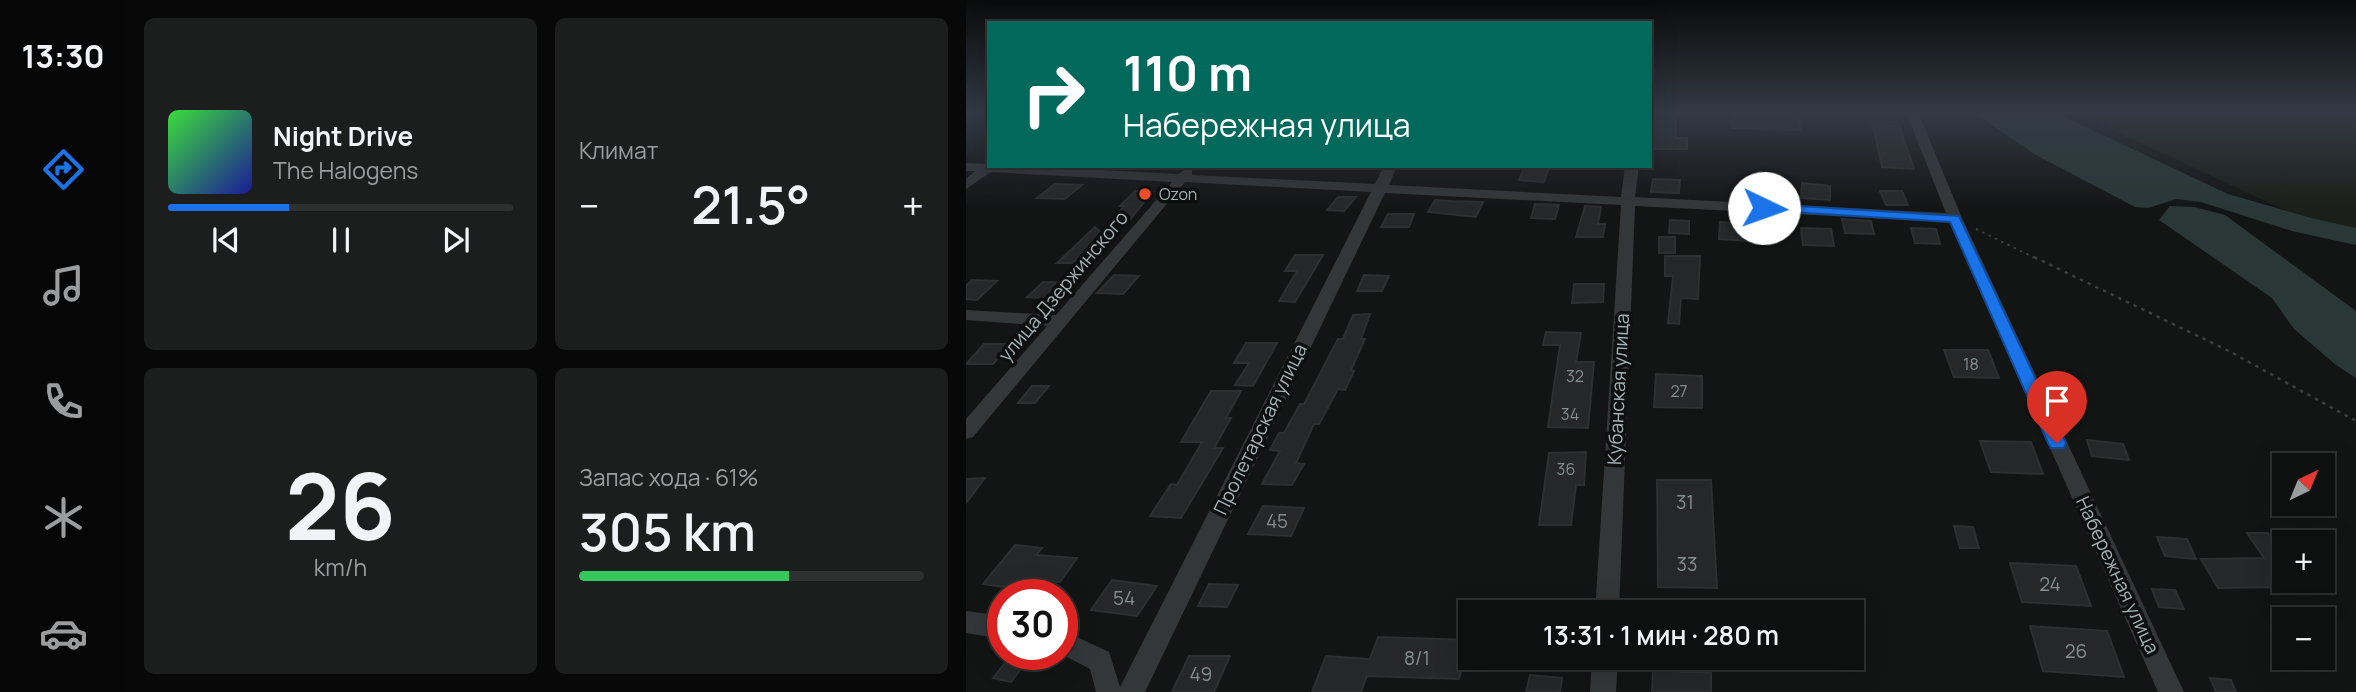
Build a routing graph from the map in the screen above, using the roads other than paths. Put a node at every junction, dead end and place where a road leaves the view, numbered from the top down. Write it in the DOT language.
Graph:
graph roads {
  1 [pos="1925,144"];
  2 [pos="966,167"];
  3 [pos="987,167"];
  4 [pos="989,168"];
  5 [pos="1029,168"];
  6 [pos="1390,168"];
  7 [pos="1632,168"];
  8 [pos="1186,172"];
  9 [pos="966,185"];
  10 [pos="1378,189"];
  11 [pos="1628,200"];
  12 [pos="1955,218"];
  13 [pos="966,315"];
  14 [pos="1060,321"];
  15 [pos="966,432"];
  16 [pos="1608,600"];
  17 [pos="966,622"];
  18 [pos="987,625"];
  19 [pos="1078,650"];
  20 [pos="1605,670"];
  21 [pos="1109,692"];
  22 [pos="1131,692"];
  23 [pos="1604,692"];
  24 [pos="2171,692"];
  1 -- 12 [label="street, Набережная улица"];
  2 -- 3 [label="street"];
  4 -- 9 [label="street"];
  5 -- 8 [label="street"];
  6 -- 10 [label="street, Пролетарская улица"];
  7 -- 11 [label="street, Кубанская улица"];
  8 -- 10 [label="street"];
  8 -- 14 [label="street, улица Дзержинского"];
  10 -- 11 [label="street"];
  10 -- 22 [label="street, Пролетарская улица"];
  11 -- 12 [label="street"];
  11 -- 16 [label="street, Кубанская улица"];
  12 -- 24 [label="street, Набережная улица"];
  13 -- 14 [label="street"];
  14 -- 15 [label="street, улица Дзержинского"];
  17 -- 18 [label="street"];
  19 -- 21 [label="street"];
  20 -- 23 [label="street"];
}
